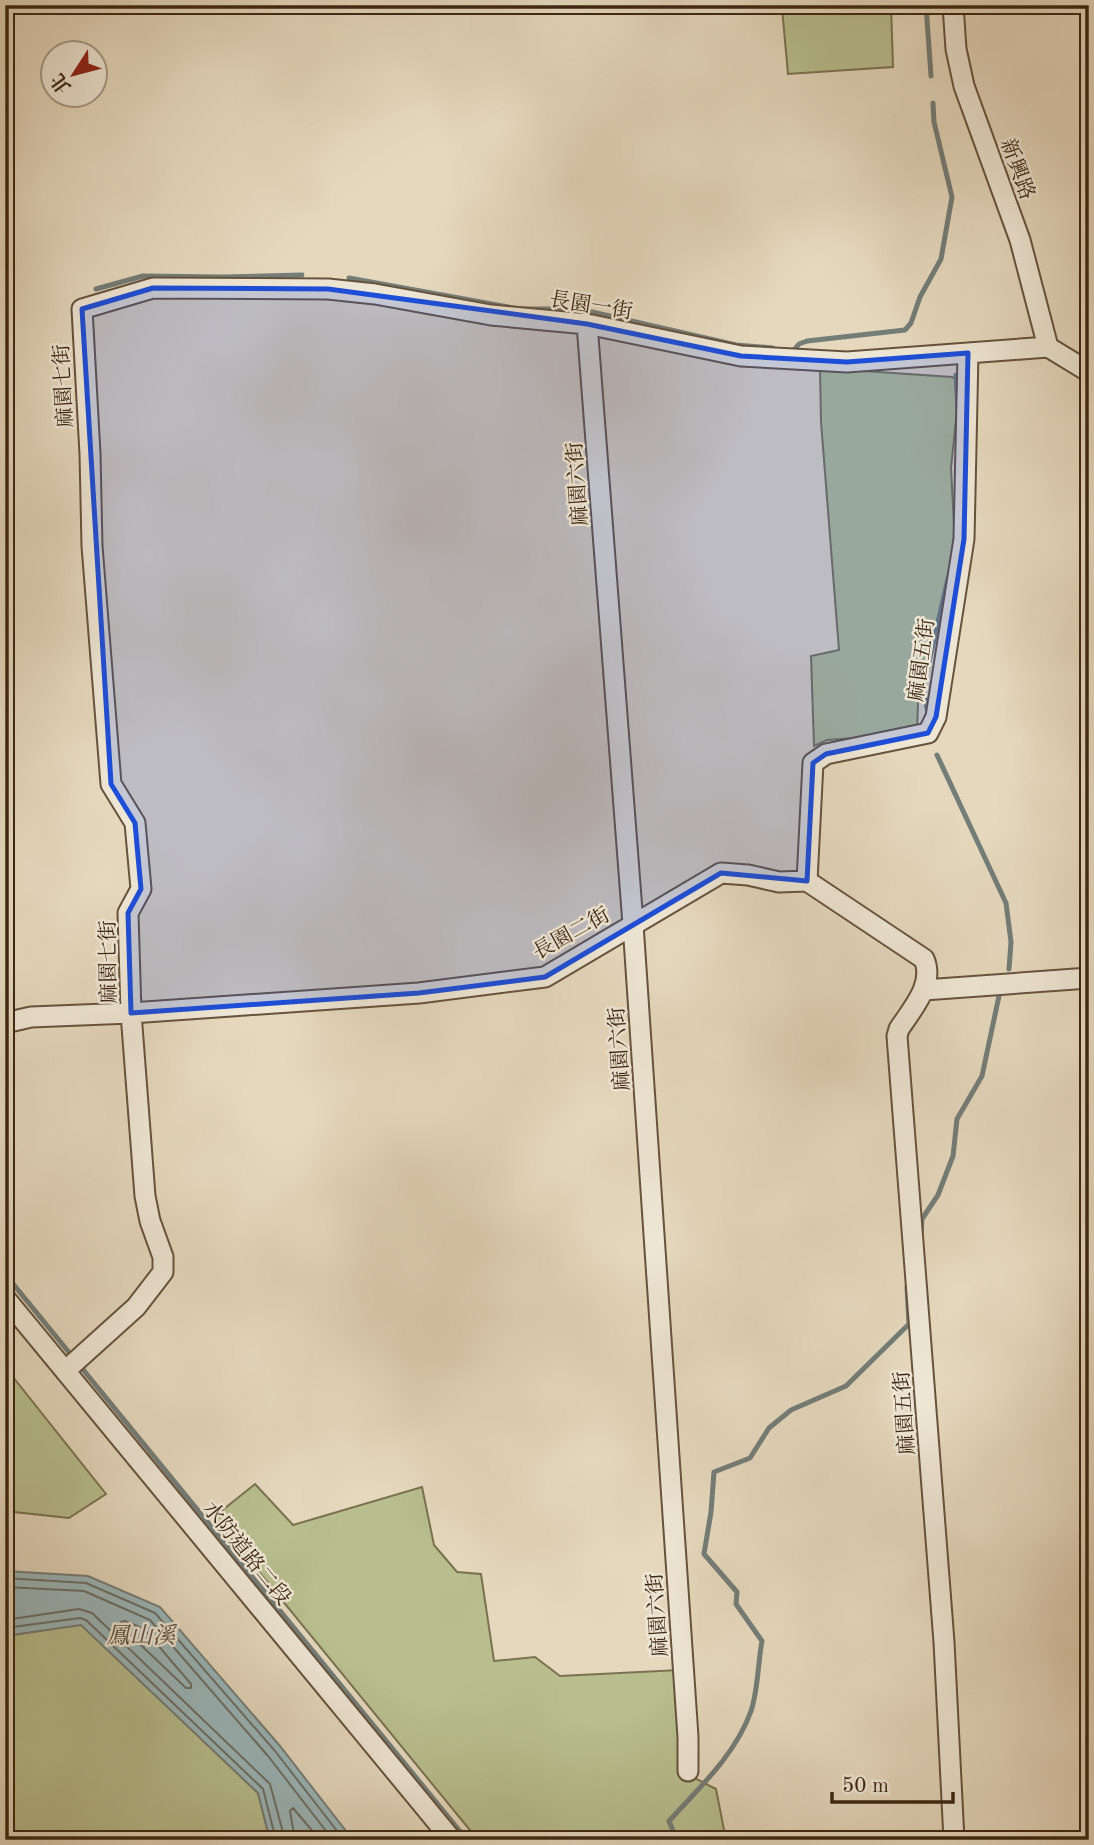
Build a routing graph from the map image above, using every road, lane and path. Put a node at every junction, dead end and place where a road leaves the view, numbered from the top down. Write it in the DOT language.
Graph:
graph roads {
  1 [pos="953,5"];
  2 [pos="82,309"];
  3 [pos="587,324"];
  4 [pos="1048,347"];
  5 [pos="968,354"];
  6 [pos="1089,372"];
  7 [pos="807,881"];
  8 [pos="633,924"];
  9 [pos="1089,978"];
  10 [pos="924,990"];
  11 [pos="131,1013"];
  12 [pos="5,1023"];
  13 [pos="5,1298"];
  14 [pos="65,1371"];
  15 [pos="688,1771"];
  16 [pos="452,1840"];
  17 [pos="954,1840"];
  1 -- 4 [label="street, 新興路"];
  2 -- 3 [label="street, 長園一街"];
  2 -- 11 [label="street, 麻園七街"];
  3 -- 5 [label="street, 長園一街"];
  3 -- 8 [label="street, 麻園六街"];
  4 -- 5 [label="street, 長園一街"];
  4 -- 6 [label="street"];
  5 -- 7 [label="street, 麻園五街"];
  7 -- 8 [label="street, 長園二街"];
  7 -- 10 [label="street"];
  8 -- 11 [label="street, 長園二街"];
  8 -- 15 [label="street, 麻園六街"];
  9 -- 10 [label="street"];
  10 -- 17 [label="street, 麻園五街"];
  11 -- 12 [label="street, 長園二街"];
  11 -- 14 [label="street, 麻園七街"];
  13 -- 14 [label="street, 水防道路二段"];
  14 -- 16 [label="street, 水防道路二段"];
}
